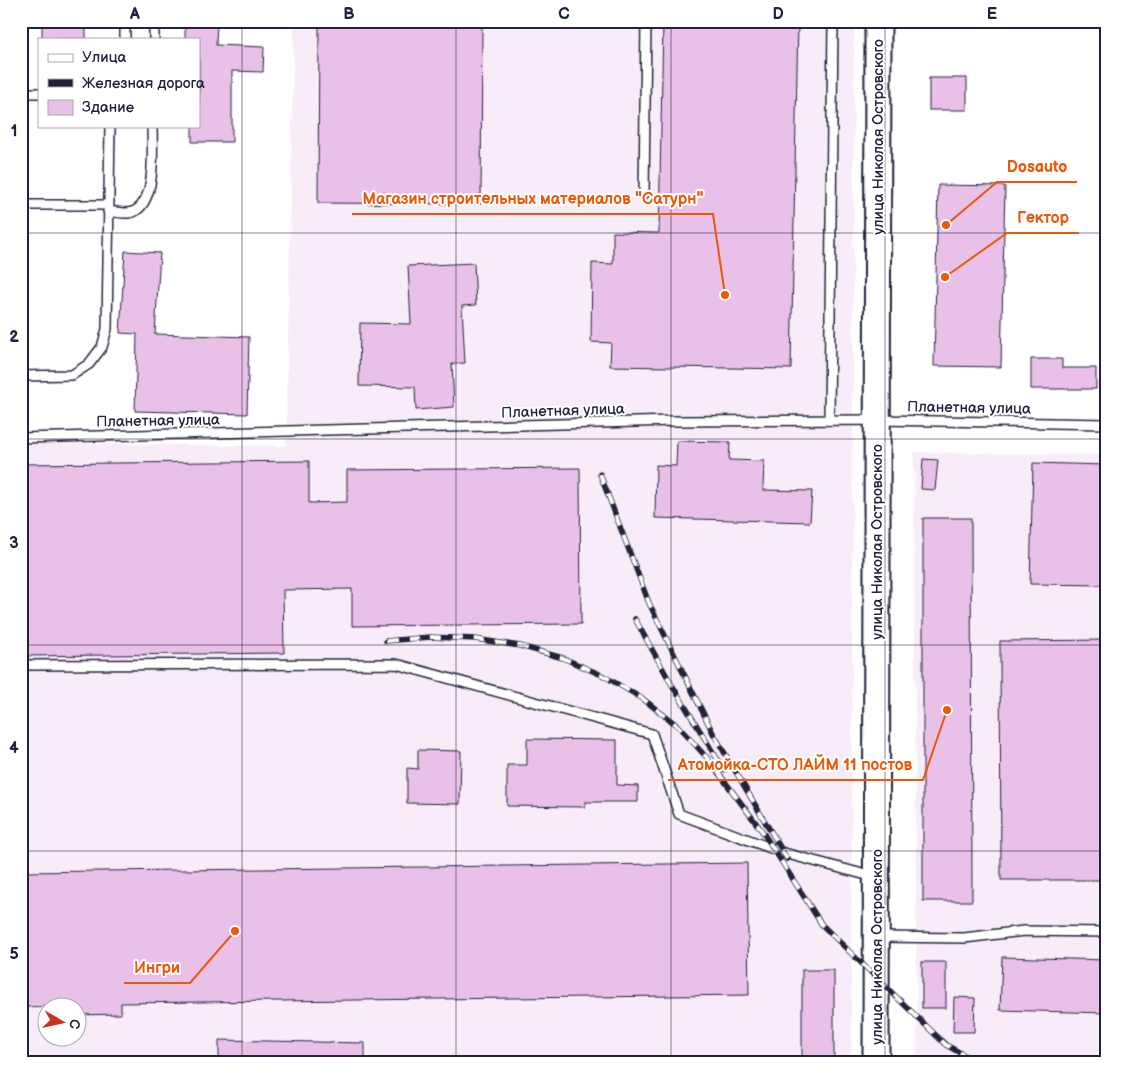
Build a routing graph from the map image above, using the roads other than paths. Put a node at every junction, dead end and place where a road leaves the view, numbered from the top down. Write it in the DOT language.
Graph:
graph roads {
  1 [pos="125,21"];
  2 [pos="154,21"];
  3 [pos="646,21"];
  4 [pos="832,21"];
  5 [pos="878,21"];
  6 [pos="125,38"];
  7 [pos="154,38"];
  8 [pos="21,93"];
  9 [pos="38,93"];
  10 [pos="110,128"];
  11 [pos="152,128"];
  12 [pos="644,194"];
  13 [pos="21,205"];
  14 [pos="108,208"];
  15 [pos="21,376"];
  16 [pos="829,420"];
  17 [pos="878,420"];
  18 [pos="1106,424"];
  19 [pos="21,438"];
  20 [pos="21,665"];
  21 [pos="877,877"];
  22 [pos="1106,932"];
  23 [pos="877,937"];
  24 [pos="876,1063"];
  1 -- 6 [label="lane"];
  2 -- 7 [label="lane"];
  3 -- 12 [label="lane"];
  4 -- 16 [label="lane"];
  5 -- 17 [label="street, улица Николая Островского"];
  8 -- 9 [label="lane"];
  10 -- 14 [label="lane"];
  11 -- 14 [label="lane"];
  13 -- 14 [label="lane"];
  14 -- 15 [label="lane"];
  16 -- 17 [label="lane, Планетная улица"];
  16 -- 19 [label="lane, Планетная улица"];
  17 -- 18 [label="lane, Планетная улица"];
  17 -- 21 [label="street, улица Николая Островского"];
  20 -- 21 [label="lane"];
  21 -- 23 [label="street, улица Николая Островского"];
  22 -- 23 [label="lane"];
  23 -- 24 [label="street, улица Николая Островского"];
}
